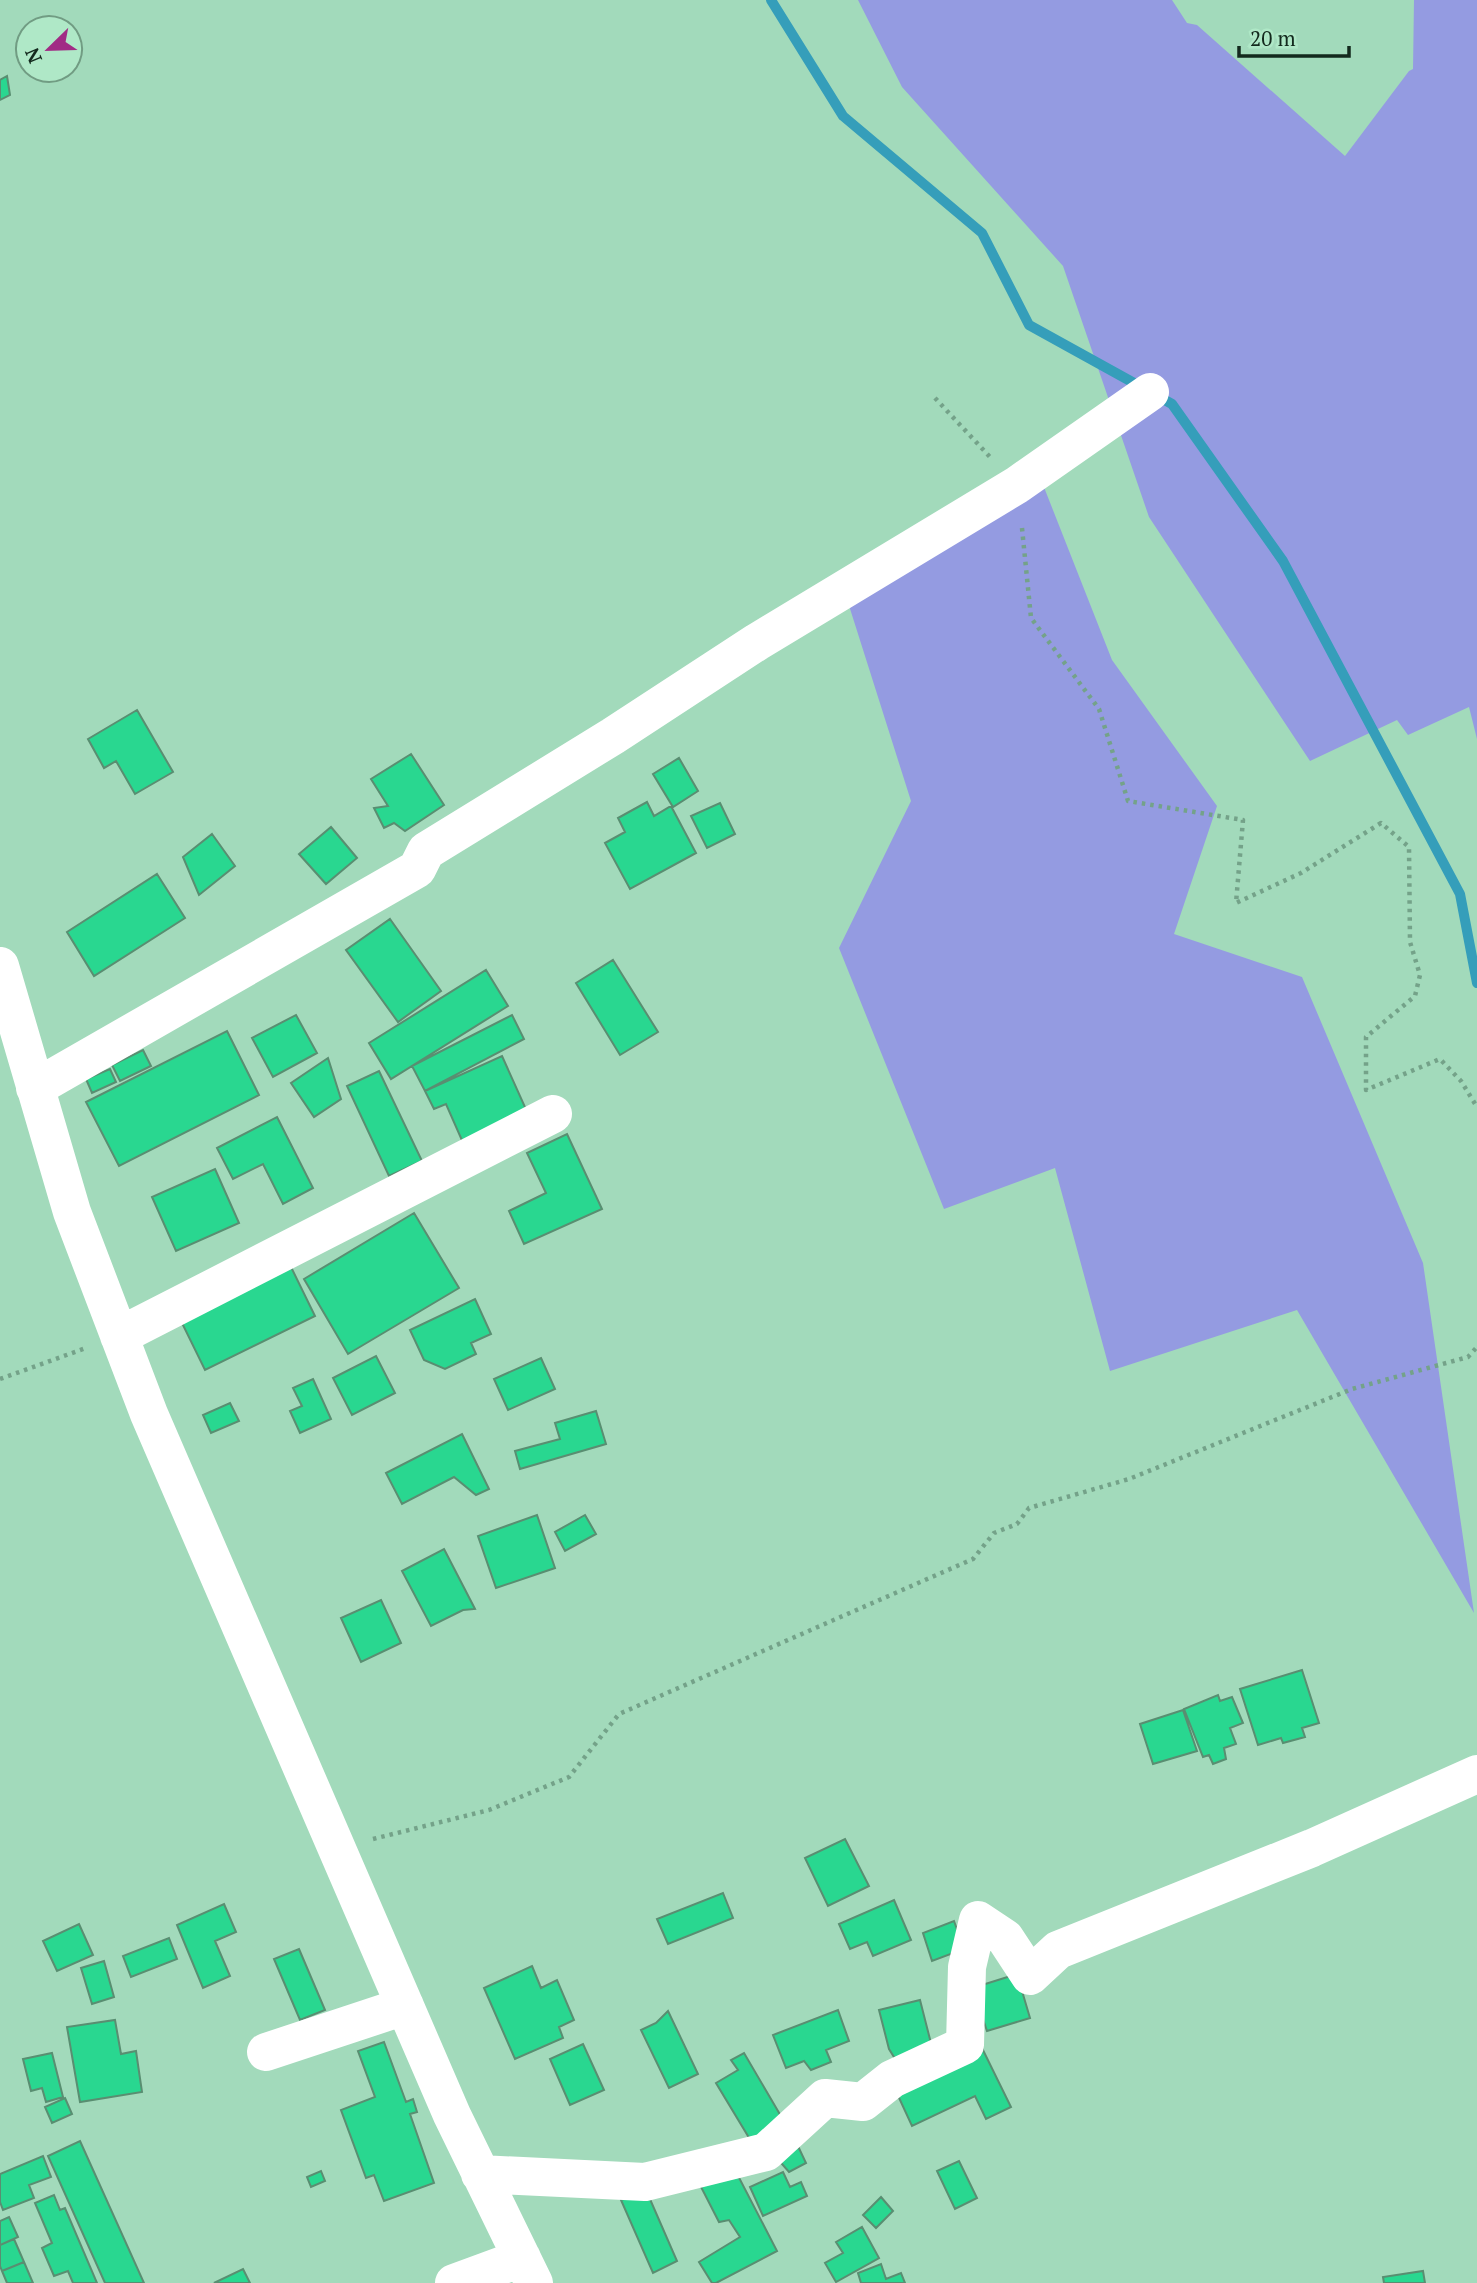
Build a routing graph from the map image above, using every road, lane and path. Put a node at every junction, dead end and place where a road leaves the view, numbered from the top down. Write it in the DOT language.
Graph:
graph roads {
  1 [pos="1150,392"];
  2 [pos="935,398"];
  3 [pos="1017,485"];
  4 [pos="0,966"];
  5 [pos="35,1088"];
  6 [pos="1477,1107"];
  7 [pos="553,1114"];
  8 [pos="120,1336"];
  9 [pos="1477,1347"];
  10 [pos="0,1379"];
  11 [pos="1477,1774"];
  12 [pos="335,1849"];
  13 [pos="405,2006"];
  14 [pos="266,2052"];
  15 [pos="480,2174"];
  16 [pos="528,2271"];
  17 [pos="454,2283"];
  1 -- 3 [label="street"];
  2 -- 3 [label="path"];
  3 -- 5 [label="street"];
  3 -- 6 [label="path"];
  4 -- 5 [label="street"];
  5 -- 8 [label="street"];
  7 -- 8 [label="street"];
  8 -- 10 [label="path"];
  8 -- 12 [label="street"];
  9 -- 12 [label="path"];
  11 -- 15 [label="street"];
  12 -- 13 [label="street"];
  13 -- 14 [label="street"];
  13 -- 15 [label="street"];
  15 -- 16 [label="street"];
  16 -- 17 [label="street"];
}
